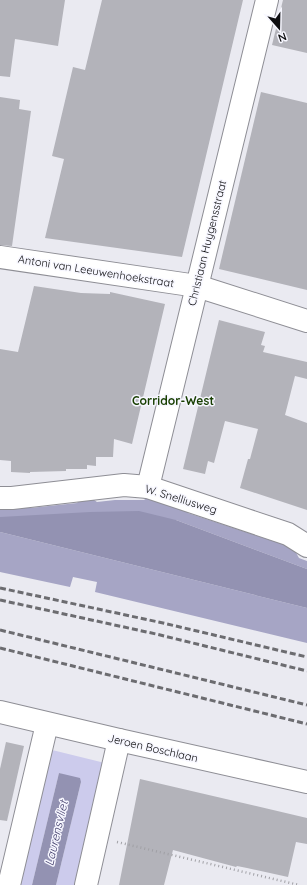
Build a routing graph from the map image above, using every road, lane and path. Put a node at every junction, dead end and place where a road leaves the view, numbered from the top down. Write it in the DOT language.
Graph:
graph roads {
  1 [pos="267,0"];
  2 [pos="0,257"];
  3 [pos="197,286"];
  4 [pos="307,321"];
  5 [pos="148,487"];
  6 [pos="0,498"];
  7 [pos="307,546"];
  8 [pos="0,712"];
  9 [pos="48,724"];
  10 [pos="119,740"];
  11 [pos="307,782"];
  12 [pos="97,837"];
  13 [pos="6,877"];
  14 [pos="86,885"];
  15 [pos="299,885"];
  1 -- 3 [label="street, Christiaan Huygensstraat"];
  2 -- 3 [label="street, Antoni van Leeuwenhoekstraat"];
  3 -- 4 [label="street, Antoni van Leeuwenhoekstraat"];
  3 -- 5 [label="street, Christiaan Huygensstraat"];
  5 -- 6 [label="street, W. Snelliusweg"];
  5 -- 7 [label="street, W. Snelliusweg"];
  8 -- 9 [label="street, Jeroen Boschlaan"];
  9 -- 10 [label="street, Jeroen Boschlaan"];
  9 -- 13 [label="street"];
  10 -- 11 [label="street, Jeroen Boschlaan"];
  10 -- 12 [label="street"];
  12 -- 14 [label="street"];
  12 -- 15 [label="path"];
}
